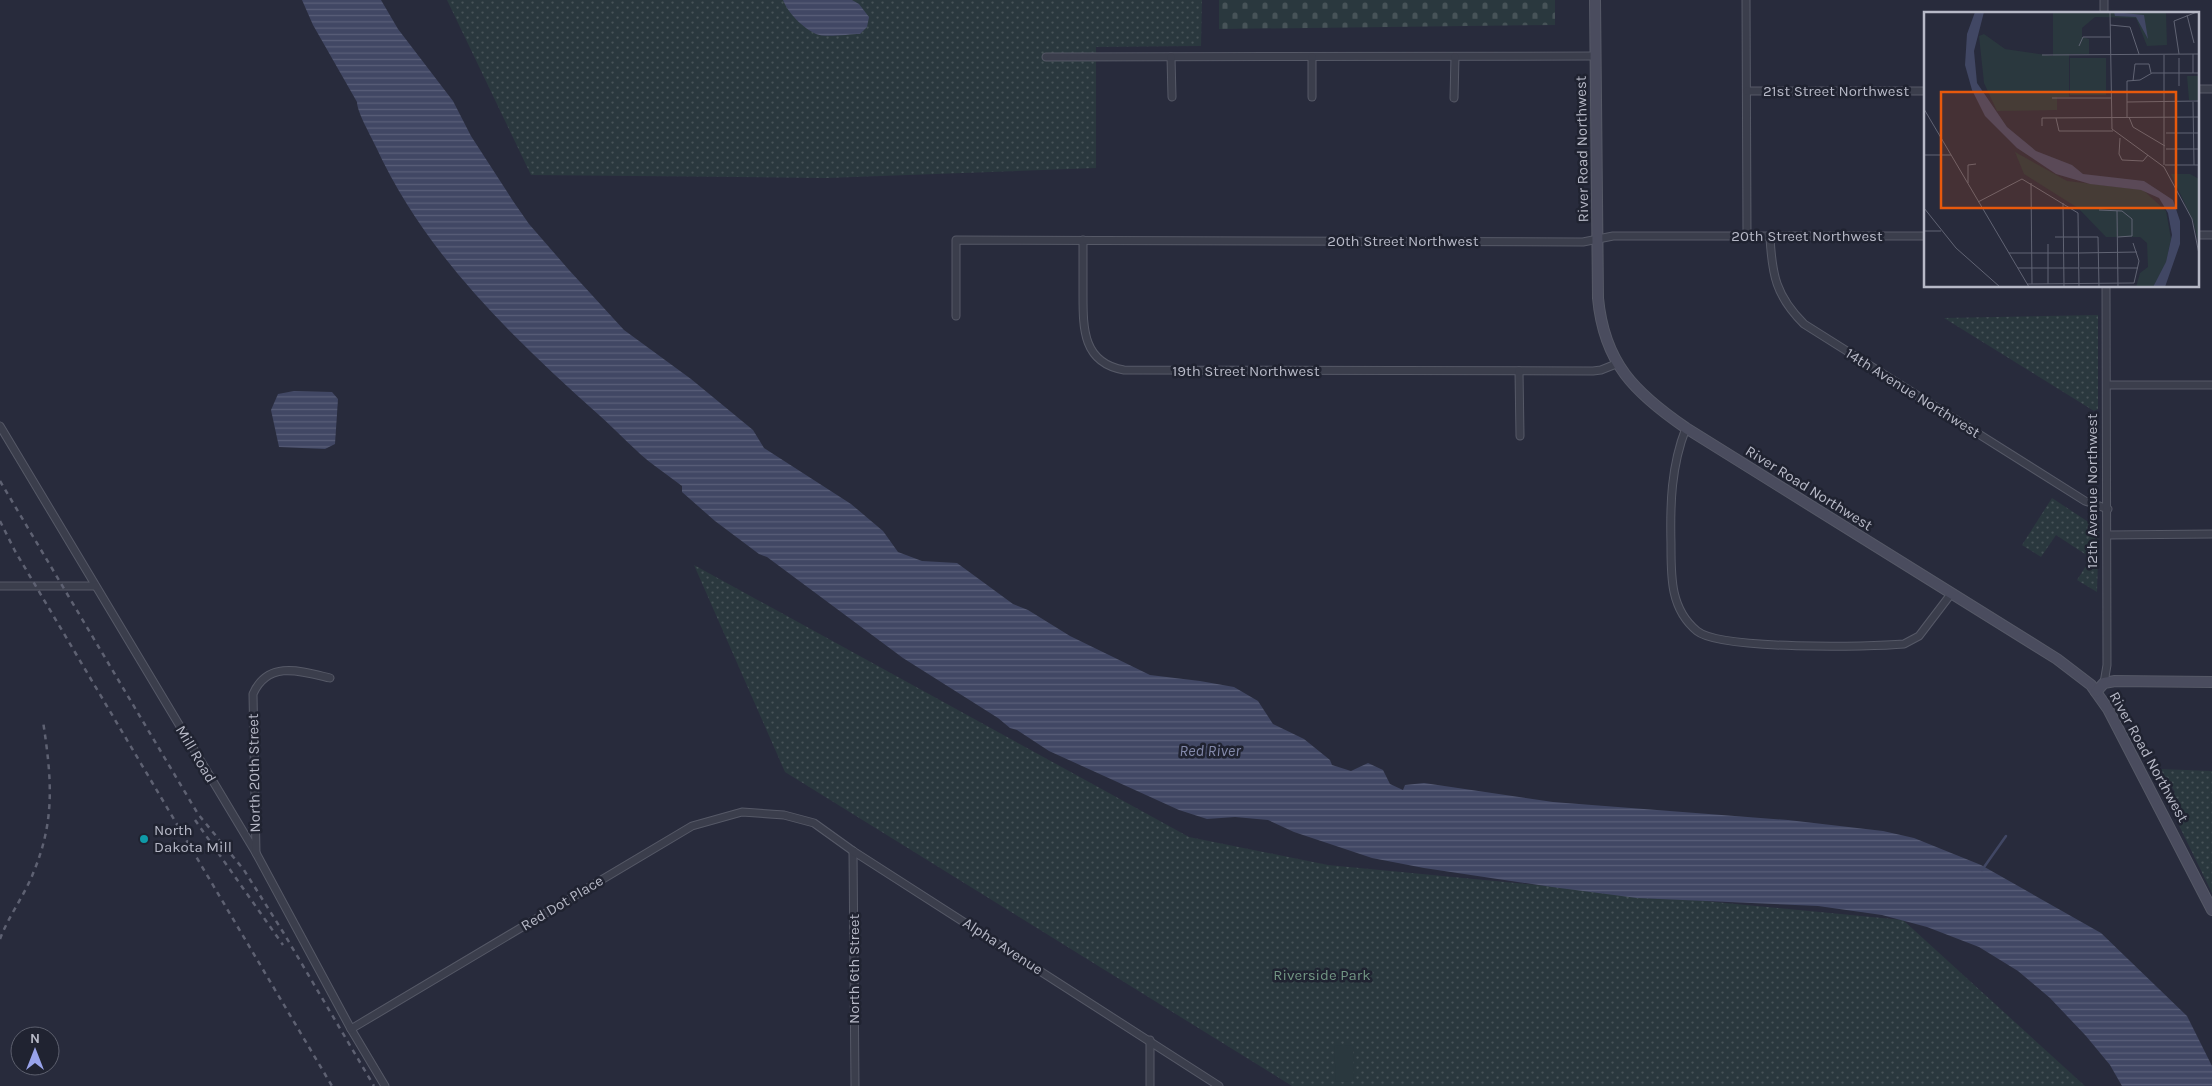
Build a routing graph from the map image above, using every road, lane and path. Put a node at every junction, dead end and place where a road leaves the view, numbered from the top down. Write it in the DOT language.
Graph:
graph roads {
  1 [pos="1595,0"];
  2 [pos="1746,0"];
  3 [pos="1595,56"];
  4 [pos="1046,57"];
  5 [pos="1171,57"];
  6 [pos="1454,57"];
  7 [pos="1312,58"];
  8 [pos="1924,90"];
  9 [pos="1747,91"];
  10 [pos="1172,97"];
  11 [pos="1312,97"];
  12 [pos="1454,98"];
  13 [pos="1747,236"];
  14 [pos="1924,236"];
  15 [pos="1770,237"];
  16 [pos="1598,239"];
  17 [pos="1082,240"];
  18 [pos="2106,288"];
  19 [pos="956,316"];
  20 [pos="1616,364"];
  21 [pos="1519,371"];
  22 [pos="2212,384"];
  23 [pos="2107,385"];
  24 [pos="0,426"];
  25 [pos="1686,428"];
  26 [pos="1520,436"];
  27 [pos="2108,509"];
  28 [pos="2212,534"];
  29 [pos="2108,535"];
  30 [pos="0,586"];
  31 [pos="95,586"];
  32 [pos="1951,594"];
  33 [pos="330,678"];
  34 [pos="2212,682"];
  35 [pos="2104,683"];
  36 [pos="2096,692"];
  37 [pos="784,815"];
  38 [pos="853,851"];
  39 [pos="256,853"];
  40 [pos="2212,910"];
  41 [pos="351,1029"];
  42 [pos="1150,1040"];
  43 [pos="385,1086"];
  44 [pos="855,1086"];
  45 [pos="1150,1086"];
  46 [pos="1219,1086"];
  1 -- 3 [label="street, River Road Northwest"];
  2 -- 9 [label="street"];
  3 -- 6 [label="street"];
  3 -- 16 [label="street, River Road Northwest"];
  4 -- 5 [label="street"];
  5 -- 7 [label="street"];
  5 -- 10 [label="street"];
  6 -- 7 [label="street"];
  6 -- 12 [label="street"];
  7 -- 11 [label="street"];
  8 -- 9 [label="street, 21st Street Northwest"];
  9 -- 13 [label="street"];
  13 -- 15 [label="street, 20th Street Northwest"];
  13 -- 16 [label="street, 20th Street Northwest"];
  14 -- 15 [label="street, 20th Street Northwest"];
  15 -- 27 [label="street, 14th Avenue Northwest"];
  16 -- 17 [label="street, 20th Street Northwest"];
  16 -- 20 [label="street, River Road Northwest"];
  17 -- 19 [label="street, 20th Street Northwest"];
  17 -- 21 [label="street, 19th Street Northwest"];
  18 -- 23 [label="street, 12th Avenue Northwest"];
  20 -- 21 [label="street, 19th Street Northwest"];
  20 -- 25 [label="street, River Road Northwest"];
  21 -- 26 [label="street"];
  22 -- 23 [label="street"];
  23 -- 27 [label="street, 12th Avenue Northwest"];
  24 -- 31 [label="street, Mill Road"];
  25 -- 32 [label="street, River Road Northwest"];
  25 -- 32 [label="street"];
  27 -- 29 [label="street, 12th Avenue Northwest"];
  28 -- 29 [label="street"];
  29 -- 35 [label="street, 12th Avenue Northwest"];
  30 -- 31 [label="street"];
  31 -- 39 [label="street, Mill Road"];
  32 -- 36 [label="street, River Road Northwest"];
  33 -- 39 [label="street, North 20th Street"];
  34 -- 35 [label="street"];
  35 -- 36 [label="street"];
  36 -- 40 [label="street, River Road Northwest"];
  37 -- 38 [label="street, Alpha Avenue"];
  37 -- 41 [label="street, Red Dot Place"];
  38 -- 42 [label="street, Alpha Avenue"];
  38 -- 44 [label="street, North 6th Street"];
  39 -- 41 [label="street, Mill Road"];
  41 -- 43 [label="street, Mill Road"];
  42 -- 45 [label="street"];
  42 -- 46 [label="street, Alpha Avenue"];
}
